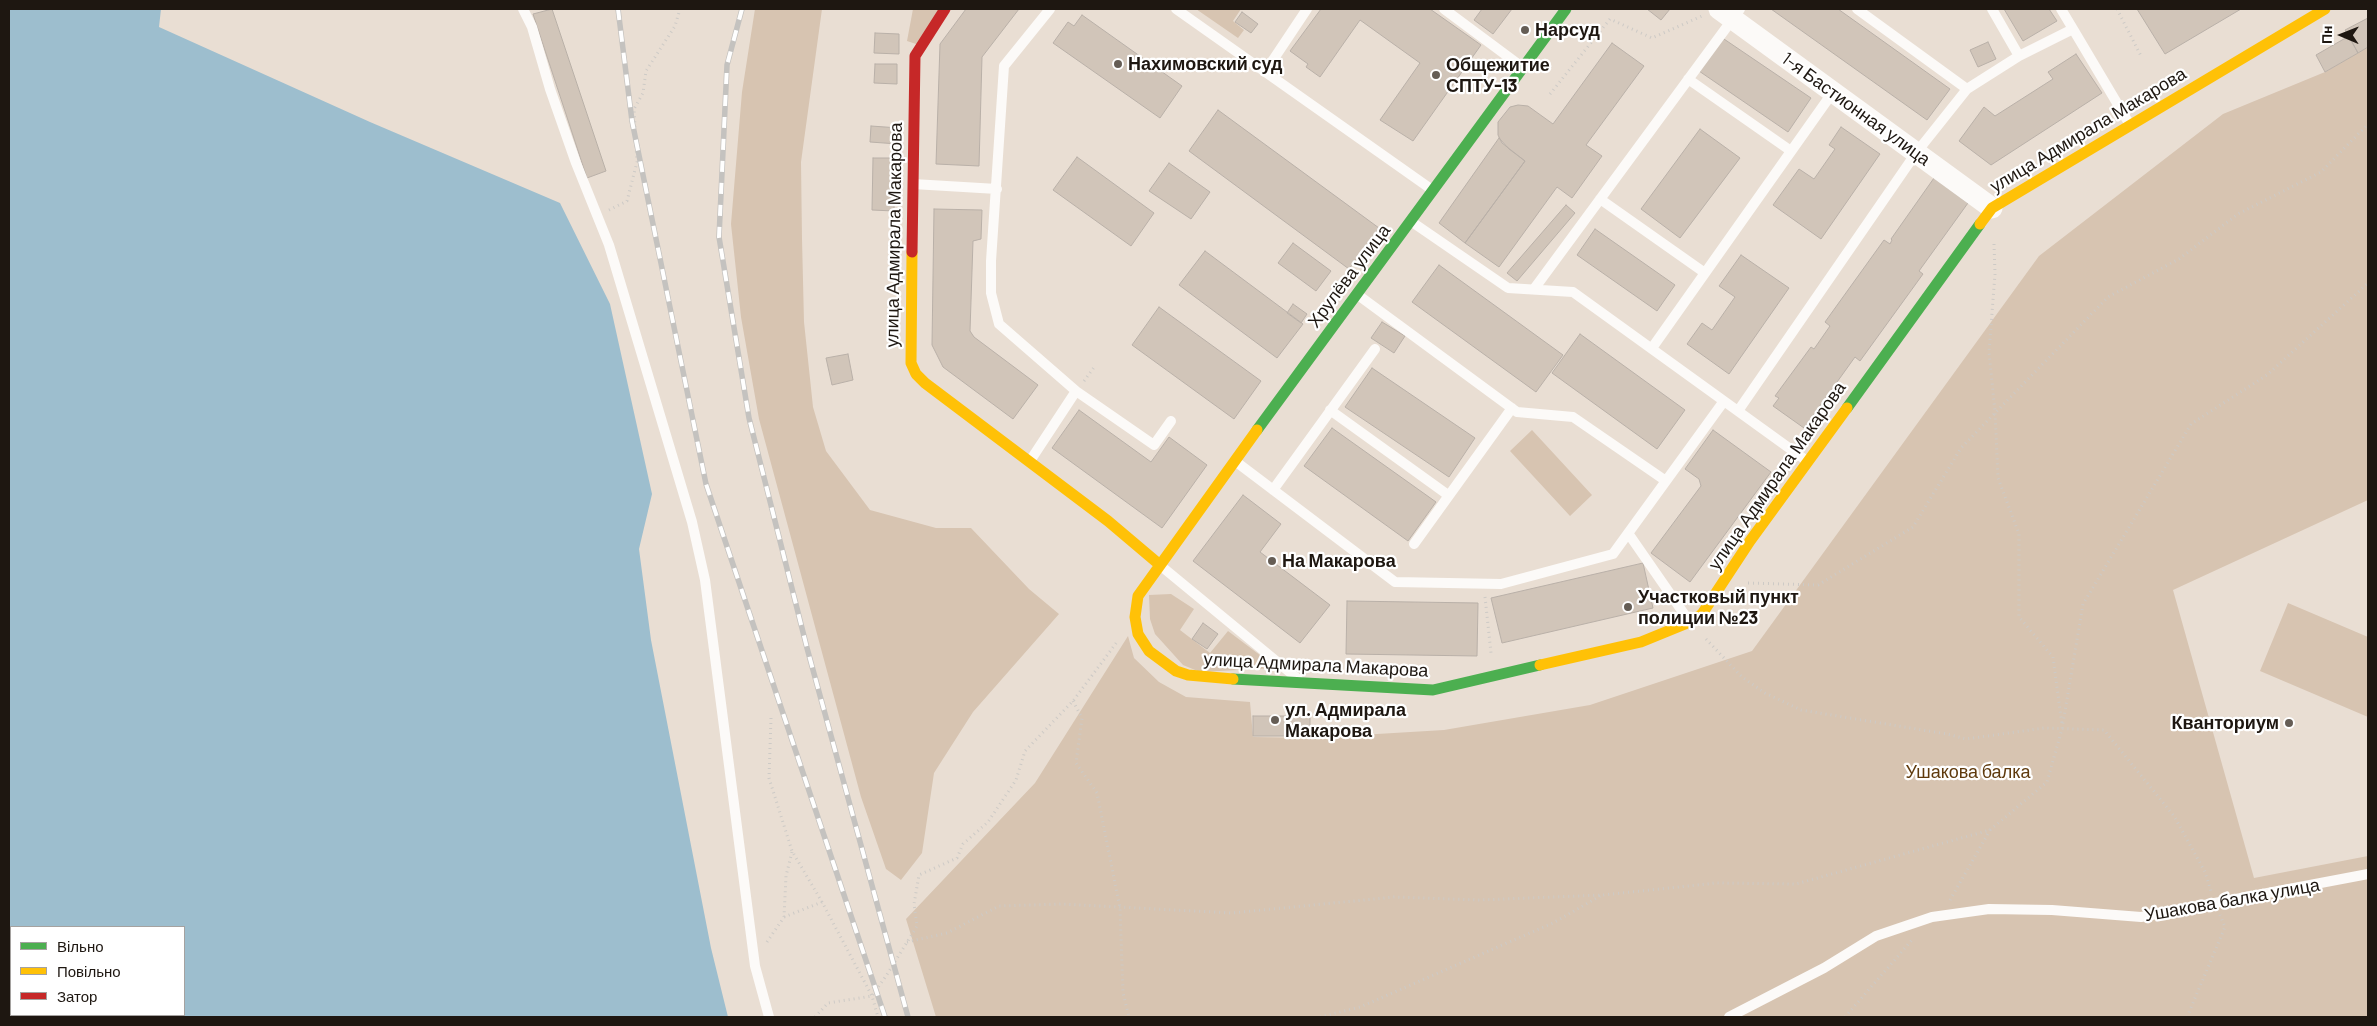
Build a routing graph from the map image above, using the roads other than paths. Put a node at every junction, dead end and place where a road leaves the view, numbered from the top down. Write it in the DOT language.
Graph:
graph roads {
  1 [pos="523,9"];
  2 [pos="945,9"];
  3 [pos="1050,9"];
  4 [pos="1176,9"];
  5 [pos="1307,9"];
  6 [pos="1444,9"];
  7 [pos="1566,9"];
  8 [pos="1857,9"];
  9 [pos="1992,9"];
  10 [pos="2061,9"];
  11 [pos="2325,9"];
  12 [pos="1726,12"];
  13 [pos="2073,29"];
  14 [pos="2019,56"];
  15 [pos="1523,68"];
  16 [pos="1265,72"];
  17 [pos="1688,78"];
  18 [pos="1967,89"];
  19 [pos="1833,92"];
  20 [pos="2130,126"];
  21 [pos="1791,151"];
  22 [pos="1916,153"];
  23 [pos="912,184"];
  24 [pos="997,189"];
  25 [pos="1434,191"];
  26 [pos="1600,199"];
  27 [pos="1992,208"];
  28 [pos="1411,221"];
  29 [pos="1705,273"];
  30 [pos="1534,289"];
  31 [pos="1357,294"];
  32 [pos="1652,348"];
  33 [pos="1375,349"];
  34 [pos="1076,391"];
  35 [pos="1724,401"];
  36 [pos="1512,408"];
  37 [pos="1330,410"];
  38 [pos="1738,411"];
  39 [pos="1171,421"];
  40 [pos="1234,461"];
  41 [pos="1807,462"];
  42 [pos="1028,463"];
  43 [pos="1666,481"];
  44 [pos="1273,490"];
  45 [pos="1448,496"];
  46 [pos="1628,533"];
  47 [pos="1414,544"];
  48 [pos="1160,565"];
  49 [pos="1690,622"];
  50 [pos="1305,684"];
  51 [pos="2368,874"];
  52 [pos="769,1017"];
  53 [pos="1729,1017"];
  1 -- 52 [label="lane"];
  2 -- 23 [label="street, улица Адмирала Макарова"];
  3 -- 24 [label="lane"];
  4 -- 16 [label="lane"];
  5 -- 16 [label="lane"];
  6 -- 15 [label="lane"];
  7 -- 15 [label="street, Хрулёва улица"];
  8 -- 18 [label="lane"];
  9 -- 14 [label="lane"];
  10 -- 13 [label="lane"];
  11 -- 20 [label="street, улица Адмирала Макарова"];
  12 -- 17 [label="lane"];
  12 -- 19 [label="street, 1-я Бастионная улица"];
  13 -- 14 [label="lane"];
  13 -- 20 [label="lane"];
  14 -- 18 [label="lane"];
  15 -- 25 [label="street, Хрулёва улица"];
  16 -- 25 [label="lane"];
  17 -- 21 [label="lane"];
  17 -- 26 [label="lane"];
  18 -- 22 [label="lane"];
  19 -- 21 [label="lane"];
  19 -- 22 [label="street, 1-я Бастионная улица"];
  20 -- 27 [label="street, улица Адмирала Макарова"];
  21 -- 29 [label="lane"];
  22 -- 27 [label="street, 1-я Бастионная улица"];
  22 -- 38 [label="lane"];
  23 -- 24 [label="lane"];
  23 -- 42 [label="street, улица Адмирала Макарова"];
  24 -- 34 [label="lane"];
  25 -- 28 [label="street, Хрулёва улица"];
  26 -- 29 [label="lane"];
  26 -- 30 [label="lane"];
  27 -- 41 [label="street, улица Адмирала Макарова"];
  28 -- 30 [label="lane"];
  28 -- 31 [label="street, Хрулёва улица"];
  29 -- 32 [label="lane"];
  30 -- 32 [label="lane"];
  31 -- 36 [label="lane"];
  31 -- 40 [label="street, Хрулёва улица"];
  32 -- 35 [label="lane"];
  33 -- 37 [label="lane"];
  34 -- 39 [label="lane"];
  34 -- 42 [label="lane"];
  35 -- 38 [label="lane"];
  35 -- 43 [label="lane"];
  36 -- 43 [label="lane"];
  36 -- 45 [label="lane"];
  37 -- 44 [label="lane"];
  37 -- 45 [label="lane"];
  38 -- 41 [label="lane"];
  40 -- 44 [label="lane"];
  40 -- 48 [label="street, Хрулёва улица"];
  41 -- 49 [label="street, улица Адмирала Макарова"];
  42 -- 48 [label="street, улица Адмирала Макарова"];
  43 -- 46 [label="lane"];
  44 -- 46 [label="lane"];
  45 -- 47 [label="lane"];
  46 -- 49 [label="lane"];
  48 -- 50 [label="lane"];
  48 -- 50 [label="street, улица Адмирала Макарова"];
  49 -- 50 [label="street, улица Адмирала Макарова"];
  51 -- 53 [label="lane, Ушакова балка улица"];
}
